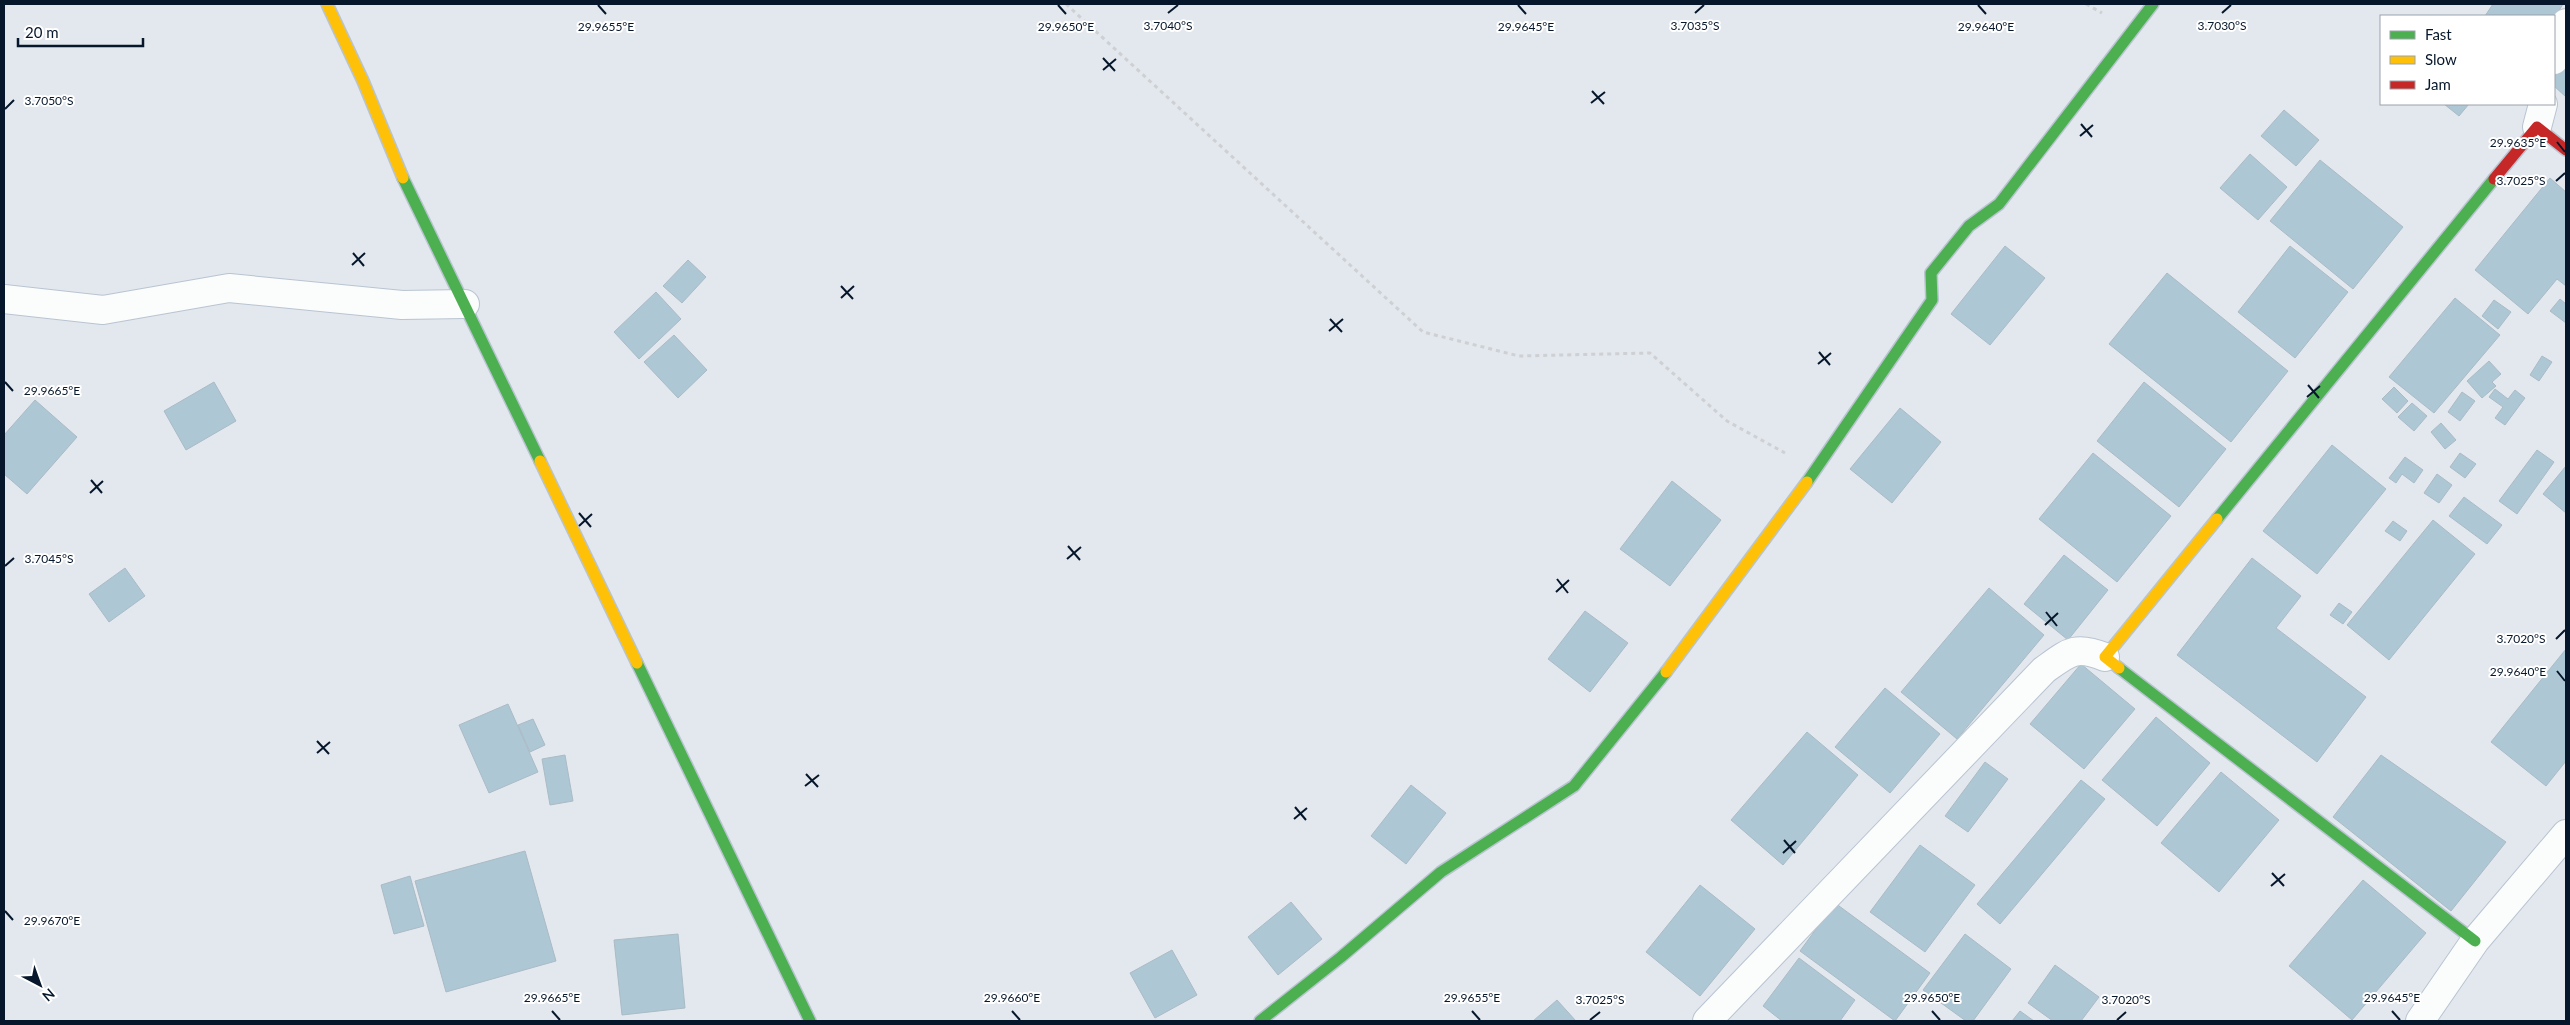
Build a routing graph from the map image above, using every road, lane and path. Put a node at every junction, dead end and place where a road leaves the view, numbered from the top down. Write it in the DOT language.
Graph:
graph roads {
  1 [pos="327,4"];
  2 [pos="1066,4"];
  3 [pos="2153,4"];
  4 [pos="2566,23"];
  5 [pos="2555,57"];
  6 [pos="2540,115"];
  7 [pos="2566,150"];
  8 [pos="4,299"];
  9 [pos="465,304"];
  10 [pos="1816,470"];
  11 [pos="2105,656"];
  12 [pos="2566,834"];
  13 [pos="2475,941"];
  14 [pos="810,1021"];
  15 [pos="1260,1021"];
  16 [pos="1707,1021"];
  17 [pos="2420,1021"];
  1 -- 9 [label="street"];
  2 -- 10 [label="path"];
  3 -- 10 [label="street"];
  4 -- 5 [label="street"];
  6 -- 7 [label="street"];
  6 -- 11 [label="street"];
  8 -- 9 [label="street"];
  9 -- 14 [label="street"];
  10 -- 15 [label="street"];
  11 -- 13 [label="street"];
  11 -- 16 [label="street"];
  12 -- 13 [label="street"];
  13 -- 17 [label="street"];
}
